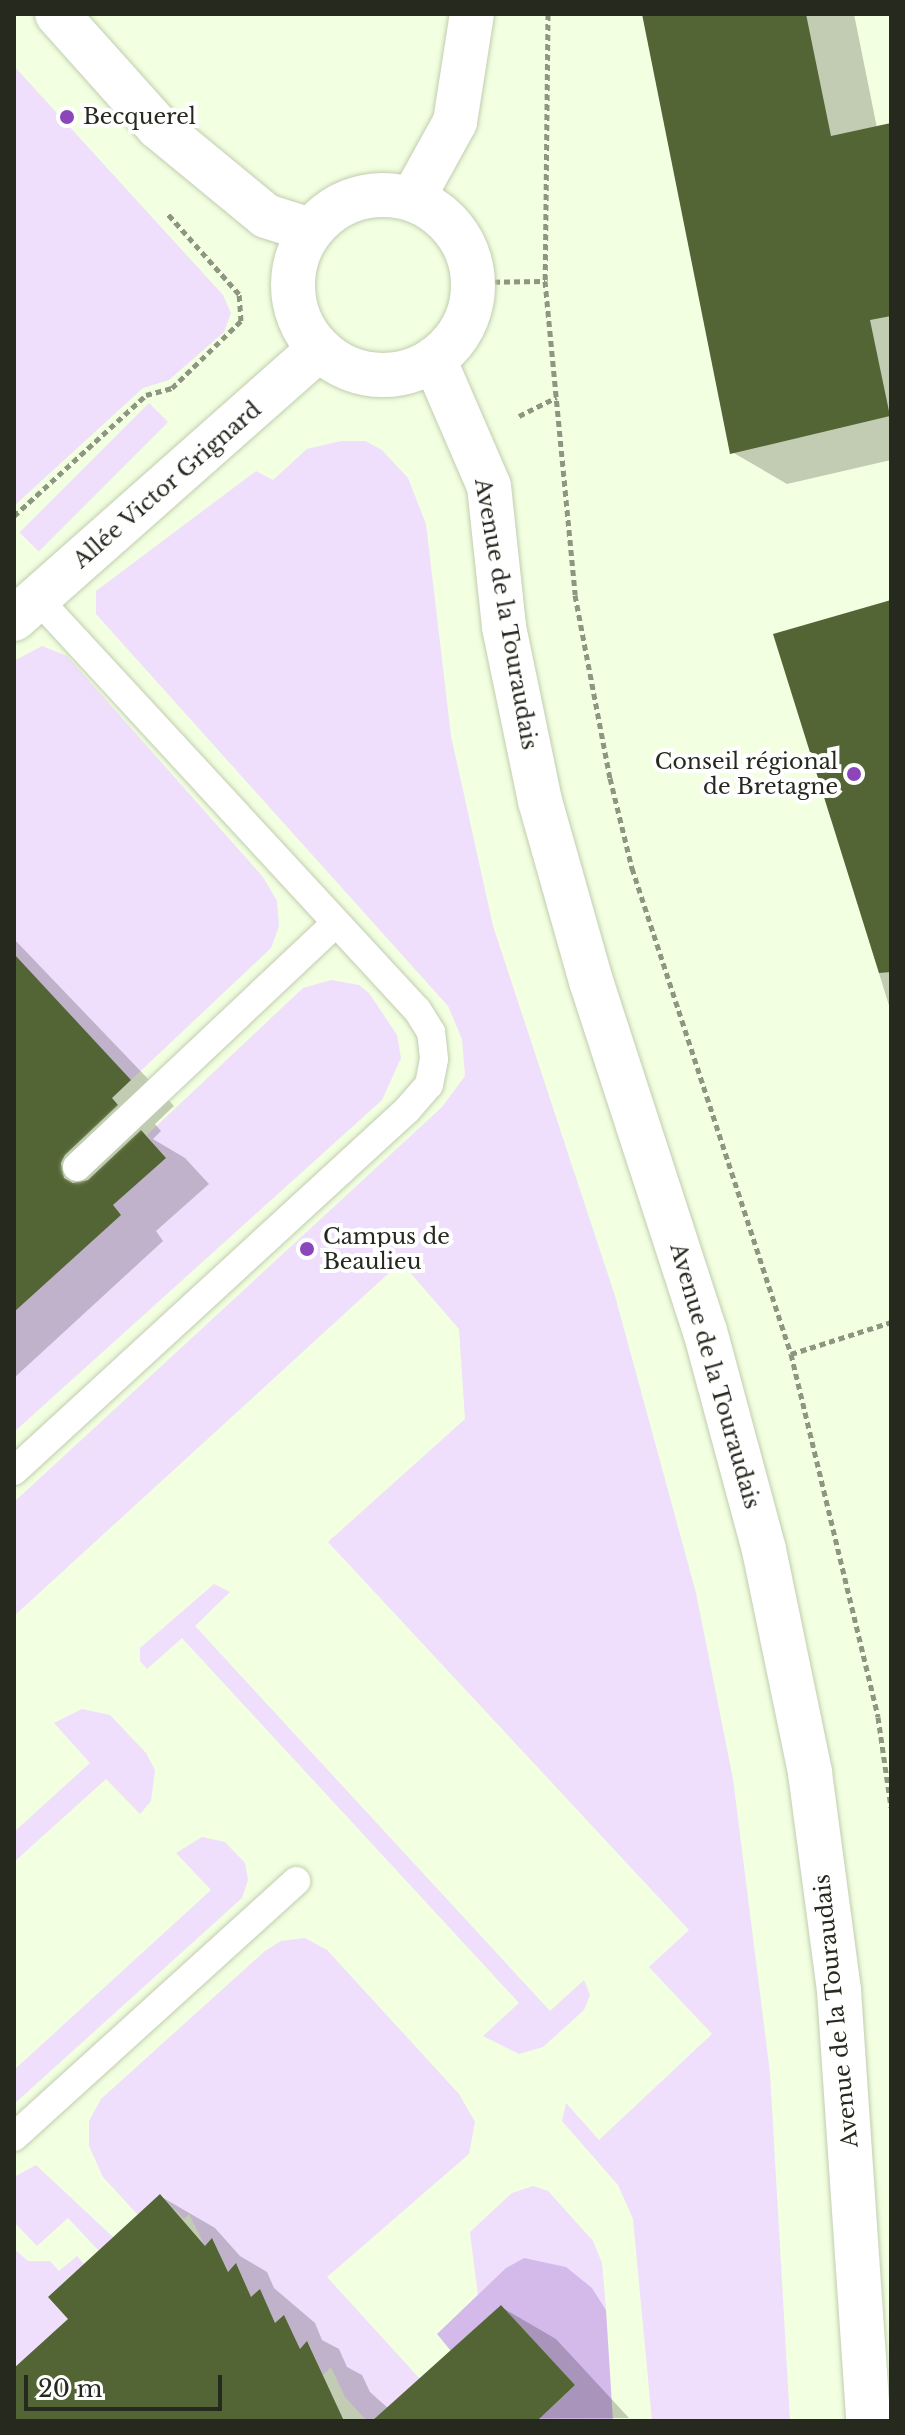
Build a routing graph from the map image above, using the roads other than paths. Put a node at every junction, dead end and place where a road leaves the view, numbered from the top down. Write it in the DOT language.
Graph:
graph roads {
  1 [pos="57,14"];
  2 [pos="472,14"];
  3 [pos="413,198"];
  4 [pos="310,230"];
  5 [pos="319,349"];
  6 [pos="434,359"];
  7 [pos="26,608"];
  8 [pos="334,925"];
  9 [pos="77,1167"];
  10 [pos="14,1471"];
  11 [pos="296,1881"];
  12 [pos="14,2137"];
  13 [pos="868,2421"];
  1 -- 4 [label="main road"];
  2 -- 3 [label="main road"];
  3 -- 4 [label="main road"];
  3 -- 6 [label="main road"];
  4 -- 5 [label="main road"];
  5 -- 6 [label="main road"];
  5 -- 7 [label="main road, Allée Victor Grignard"];
  6 -- 13 [label="main road, Avenue de la Touraudais"];
  7 -- 8 [label="lane"];
  8 -- 9 [label="lane"];
  8 -- 10 [label="lane"];
  11 -- 12 [label="lane"];
}
